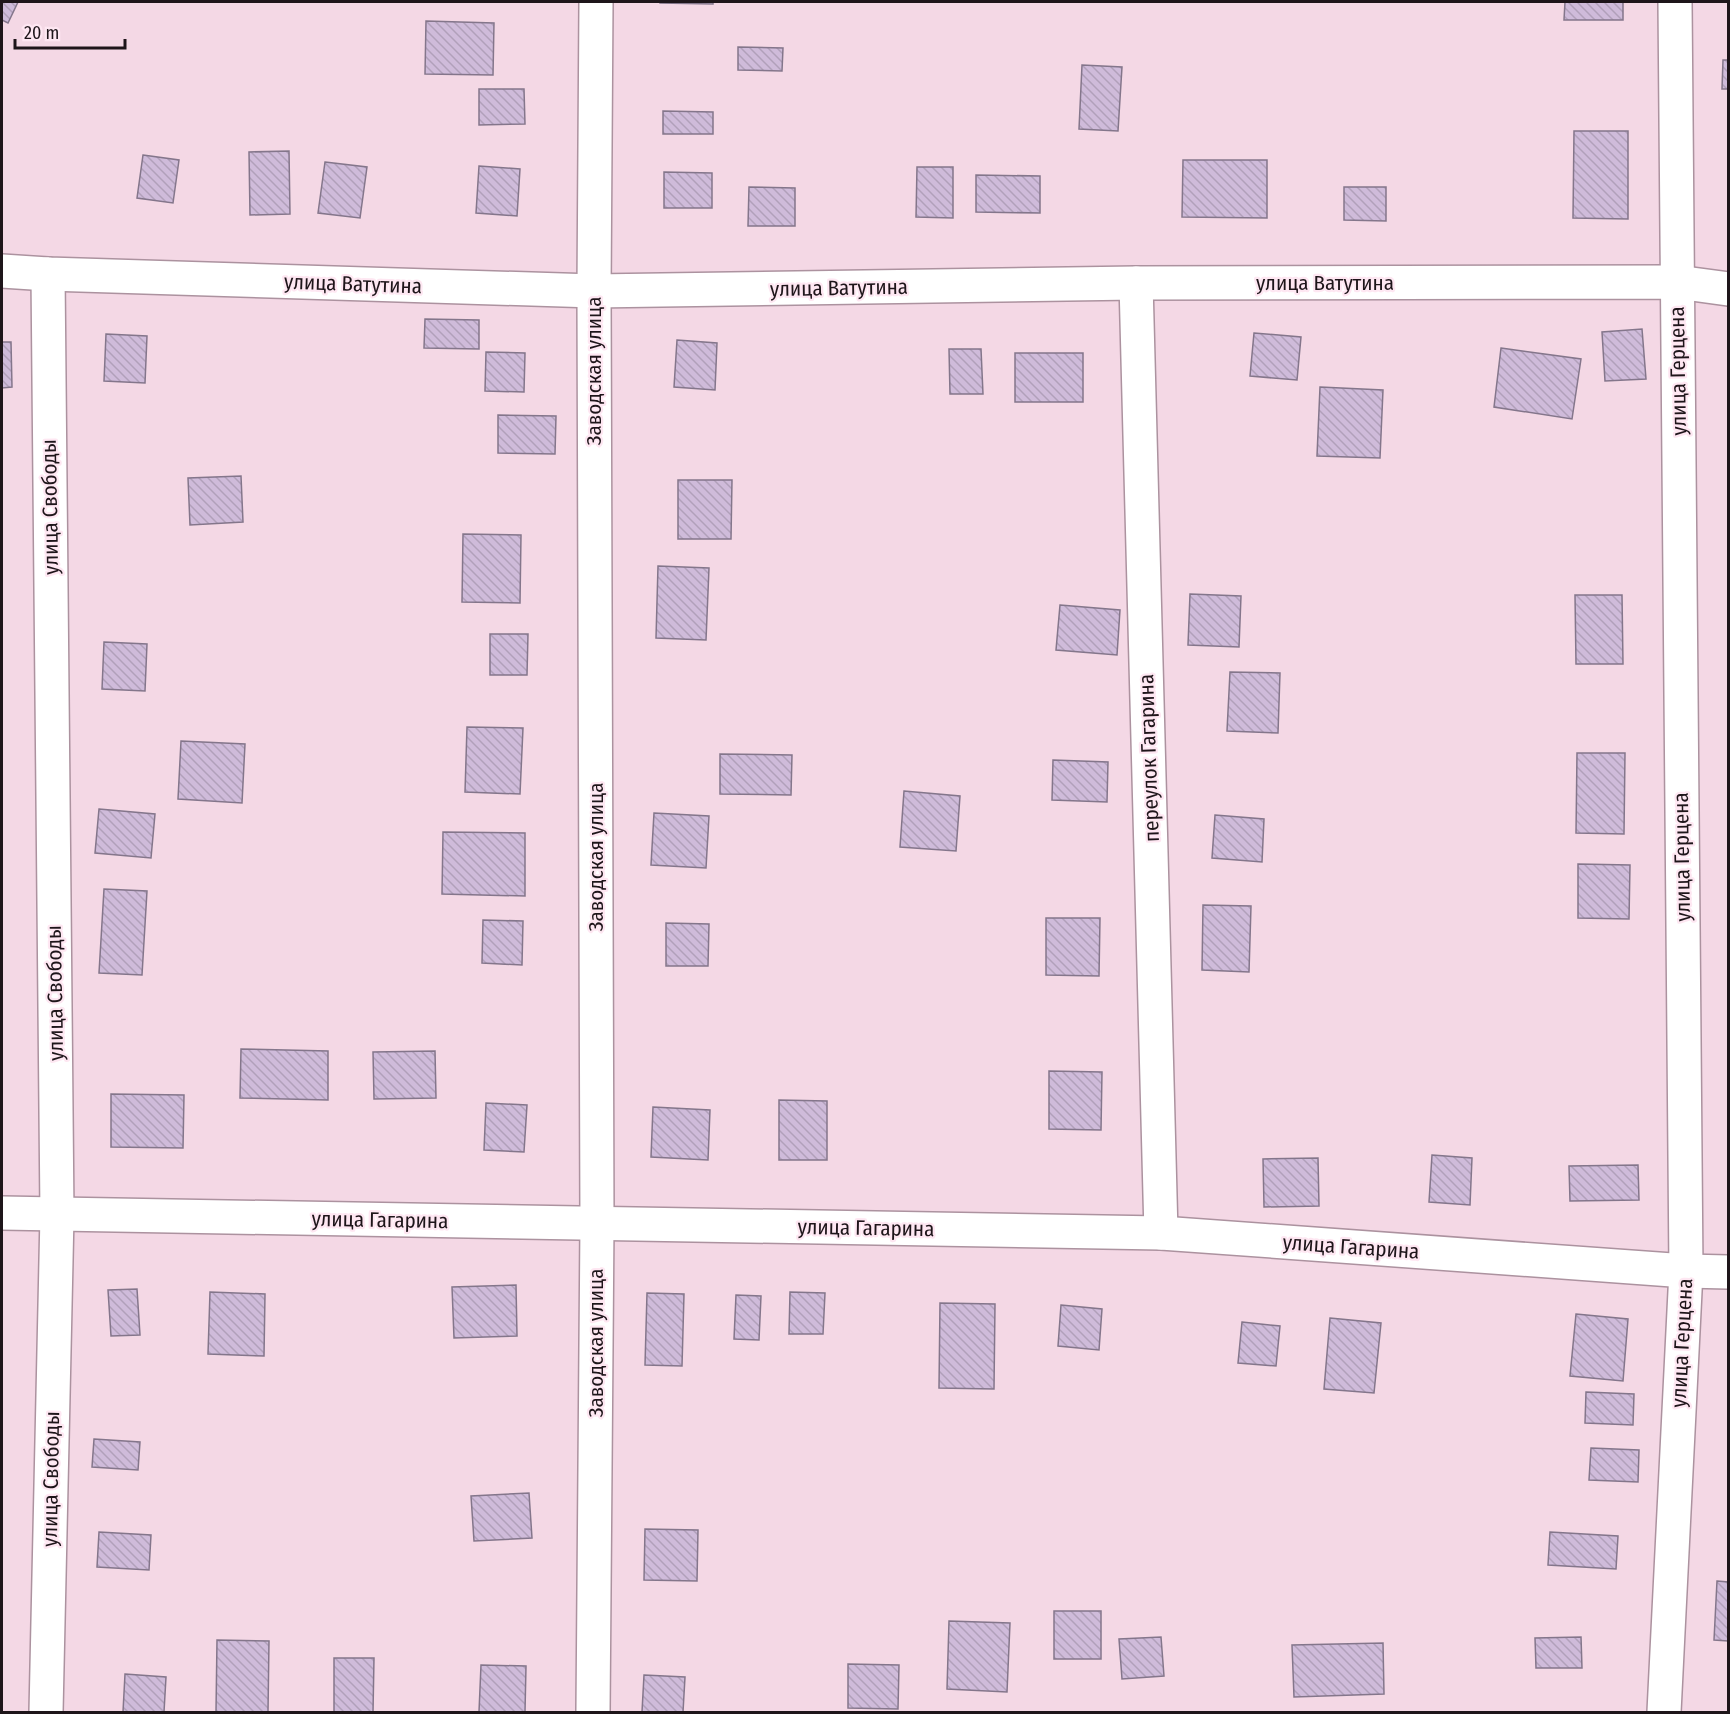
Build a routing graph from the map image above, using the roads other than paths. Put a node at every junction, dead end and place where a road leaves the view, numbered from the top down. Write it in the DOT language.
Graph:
graph roads {
  1 [pos="596,2"];
  2 [pos="1675,2"];
  3 [pos="2,271"];
  4 [pos="48,274"];
  5 [pos="1677,282"];
  6 [pos="1136,283"];
  7 [pos="1728,289"];
  8 [pos="594,291"];
  9 [pos="2,1213"];
  10 [pos="57,1215"];
  11 [pos="597,1223"];
  12 [pos="1161,1233"];
  13 [pos="1686,1271"];
  14 [pos="1728,1272"];
  15 [pos="46,1713"];
  16 [pos="593,1713"];
  17 [pos="1664,1713"];
  1 -- 8 [label="street, Заводская улица"];
  2 -- 5 [label="street, улица Герцена"];
  3 -- 4 [label="street, улица Ватутина"];
  4 -- 8 [label="street, улица Ватутина"];
  4 -- 10 [label="street, улица Свободы"];
  5 -- 6 [label="street, улица Ватутина"];
  5 -- 7 [label="street, улица Ватутина"];
  5 -- 13 [label="street, улица Герцена"];
  6 -- 8 [label="street, улица Ватутина"];
  6 -- 12 [label="street, переулок Гагарина"];
  8 -- 11 [label="street, Заводская улица"];
  9 -- 10 [label="street, улица Гагарина"];
  10 -- 11 [label="street, улица Гагарина"];
  10 -- 15 [label="street, улица Свободы"];
  11 -- 12 [label="street, улица Гагарина"];
  11 -- 16 [label="street, Заводская улица"];
  12 -- 13 [label="street, улица Гагарина"];
  13 -- 14 [label="street, улица Гагарина"];
  13 -- 17 [label="street, улица Герцена"];
}
